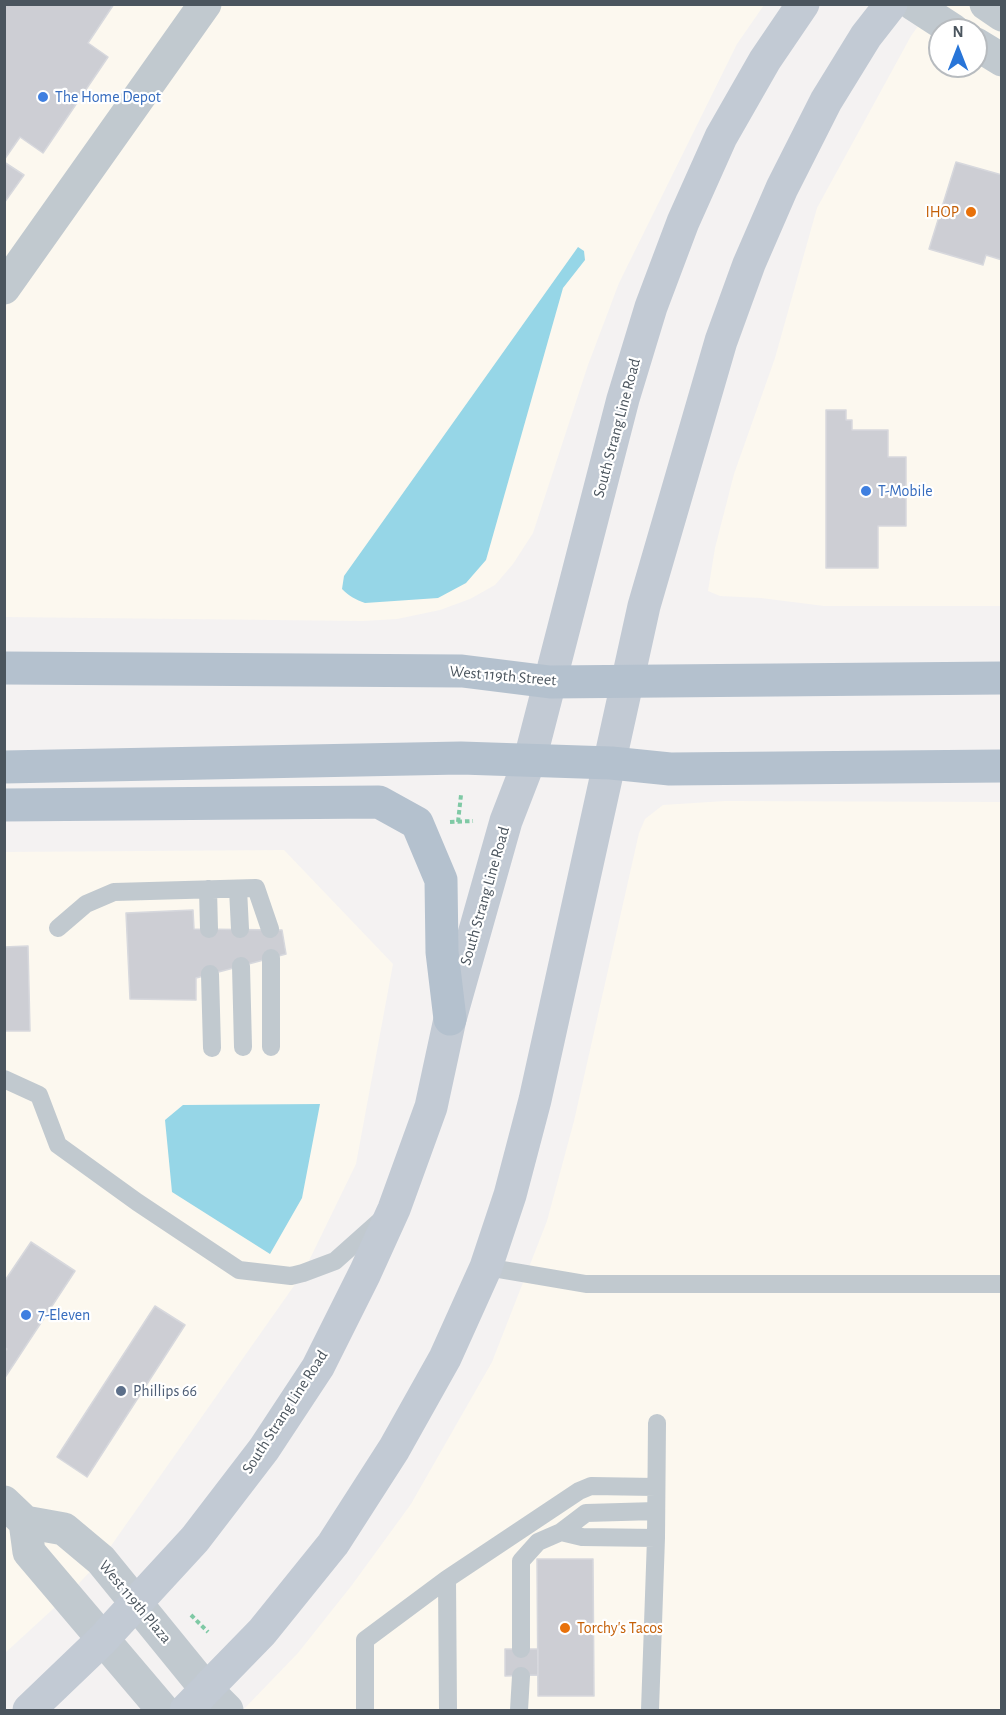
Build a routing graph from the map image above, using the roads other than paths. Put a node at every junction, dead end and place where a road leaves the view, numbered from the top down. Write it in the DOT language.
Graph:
graph roads {
  1 [pos="205,4"];
  2 [pos="803,4"];
  3 [pos="891,4"];
  4 [pos="913,4"];
  5 [pos="986,4"];
  6 [pos="1002,15"];
  7 [pos="935,18"];
  8 [pos="988,51"];
  9 [pos="1002,60"];
  10 [pos="4,288"];
  11 [pos="4,668"];
  12 [pos="1002,678"];
  13 [pos="626,681"];
  14 [pos="550,682"];
  15 [pos="530,759"];
  16 [pos="611,763"];
  17 [pos="1002,766"];
  18 [pos="4,767"];
  19 [pos="4,805"];
  20 [pos="208,889"];
  21 [pos="238,889"];
  22 [pos="58,928"];
  23 [pos="209,929"];
  24 [pos="240,929"];
  25 [pos="270,929"];
  26 [pos="271,958"];
  27 [pos="241,966"];
  28 [pos="210,974"];
  29 [pos="450,1019"];
  30 [pos="243,1047"];
  31 [pos="271,1047"];
  32 [pos="212,1048"];
  33 [pos="4,1079"];
  34 [pos="394,1209"];
  35 [pos="486,1267"];
  36 [pos="1002,1284"];
  37 [pos="657,1423"];
  38 [pos="656,1487"];
  39 [pos="656,1511"];
  40 [pos="15,1512"];
  41 [pos="561,1532"];
  42 [pos="656,1538"];
  43 [pos="447,1579"];
  44 [pos="136,1603"];
  45 [pos="102,1640"];
  46 [pos="521,1649"];
  47 [pos="521,1676"];
  48 [pos="206,1703"];
  49 [pos="29,1710"];
  50 [pos="163,1710"];
  51 [pos="365,1710"];
  52 [pos="448,1710"];
  53 [pos="519,1710"];
  54 [pos="650,1710"];
  1 -- 10 [label="street"];
  2 -- 14 [label="main road, South Strang Line Road"];
  3 -- 13 [label="main road"];
  4 -- 7 [label="street"];
  5 -- 6 [label="street"];
  8 -- 9 [label="street"];
  11 -- 14 [label="main road, West 119th Street"];
  12 -- 13 [label="main road, West 119th Street"];
  13 -- 14 [label="main road, West 119th Street"];
  13 -- 16 [label="main road"];
  14 -- 15 [label="main road, South Strang Line Road"];
  15 -- 16 [label="main road"];
  15 -- 18 [label="main road"];
  15 -- 29 [label="main road, South Strang Line Road"];
  16 -- 17 [label="main road"];
  16 -- 35 [label="main road"];
  19 -- 29 [label="main road"];
  20 -- 21 [label="lane"];
  20 -- 22 [label="lane"];
  20 -- 23 [label="lane"];
  21 -- 24 [label="lane"];
  21 -- 25 [label="lane"];
  26 -- 31 [label="lane"];
  27 -- 30 [label="lane"];
  28 -- 32 [label="lane"];
  29 -- 34 [label="main road, South Strang Line Road"];
  33 -- 34 [label="lane"];
  34 -- 44 [label="main road, South Strang Line Road"];
  35 -- 36 [label="lane"];
  35 -- 48 [label="main road"];
  37 -- 38 [label="lane"];
  38 -- 39 [label="lane"];
  38 -- 43 [label="lane"];
  39 -- 41 [label="lane"];
  39 -- 42 [label="lane"];
  40 -- 44 [label="street, West 119th Plaza"];
  40 -- 45 [label="street, West 119th Plaza"];
  41 -- 42 [label="lane"];
  41 -- 46 [label="lane"];
  42 -- 54 [label="lane"];
  43 -- 51 [label="lane"];
  43 -- 52 [label="lane"];
  44 -- 45 [label="main road, South Strang Line Road"];
  44 -- 48 [label="street, West 119th Plaza"];
  45 -- 49 [label="main road, South Strang Line Road"];
  45 -- 50 [label="street, West 119th Plaza"];
  47 -- 53 [label="lane"];
}
